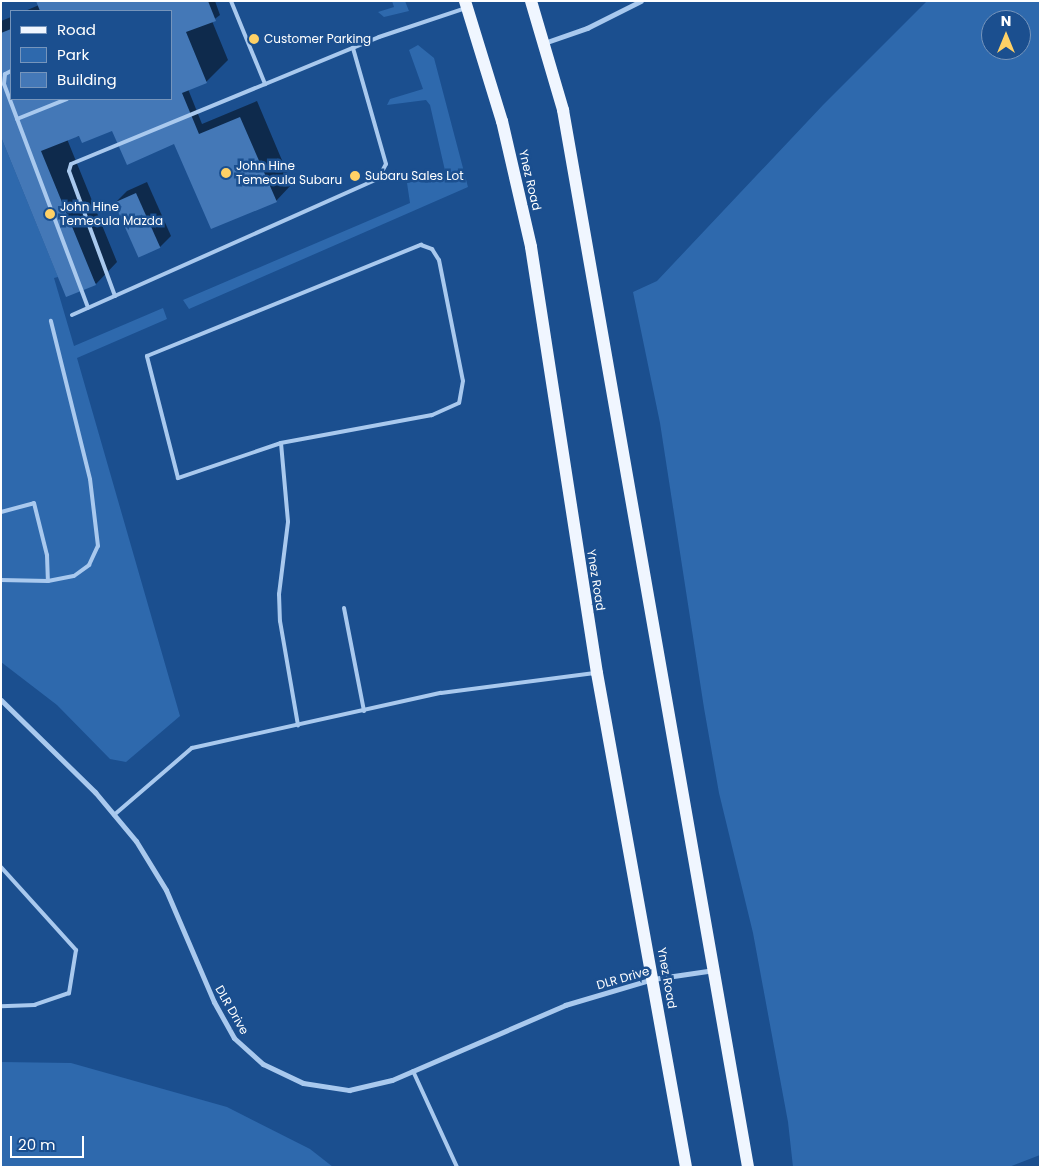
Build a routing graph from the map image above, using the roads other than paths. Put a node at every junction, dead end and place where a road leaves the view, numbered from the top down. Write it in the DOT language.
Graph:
graph roads {
  1 [pos="231,1"];
  2 [pos="531,1"];
  3 [pos="642,1"];
  4 [pos="466,4"];
  5 [pos="544,43"];
  6 [pos="353,48"];
  7 [pos="10,72"];
  8 [pos="265,84"];
  9 [pos="64,100"];
  10 [pos="17,119"];
  11 [pos="116,296"];
  12 [pos="88,308"];
  13 [pos="72,315"];
  14 [pos="51,321"];
  15 [pos="281,443"];
  16 [pos="1,512"];
  17 [pos="1,580"];
  18 [pos="48,581"];
  19 [pos="344,608"];
  20 [pos="597,673"];
  21 [pos="1,700"];
  22 [pos="364,711"];
  23 [pos="298,725"];
  24 [pos="114,815"];
  25 [pos="1,867"];
  26 [pos="714,970"];
  27 [pos="653,979"];
  28 [pos="1,1006"];
  29 [pos="413,1071"];
  30 [pos="457,1167"];
  31 [pos="686,1167"];
  32 [pos="748,1167"];
  1 -- 8 [label="lane"];
  2 -- 5 [label="main road"];
  3 -- 5 [label="street"];
  4 -- 6 [label="lane"];
  4 -- 20 [label="main road, Ynez Road"];
  5 -- 26 [label="main road"];
  6 -- 8 [label="lane"];
  6 -- 11 [label="lane"];
  7 -- 10 [label="lane"];
  8 -- 11 [label="lane"];
  9 -- 10 [label="lane"];
  10 -- 12 [label="lane"];
  11 -- 12 [label="lane"];
  12 -- 13 [label="lane"];
  14 -- 18 [label="lane"];
  15 -- 15 [label="lane"];
  15 -- 23 [label="lane"];
  16 -- 18 [label="lane"];
  17 -- 18 [label="lane"];
  19 -- 22 [label="lane"];
  20 -- 22 [label="lane"];
  20 -- 27 [label="main road, Ynez Road"];
  21 -- 24 [label="street, DLR Drive"];
  22 -- 23 [label="lane"];
  23 -- 24 [label="lane"];
  24 -- 29 [label="street, DLR Drive"];
  25 -- 28 [label="lane"];
  26 -- 27 [label="street, DLR Drive"];
  26 -- 32 [label="main road"];
  27 -- 29 [label="street, DLR Drive"];
  27 -- 31 [label="main road, Ynez Road"];
  29 -- 30 [label="lane"];
}
